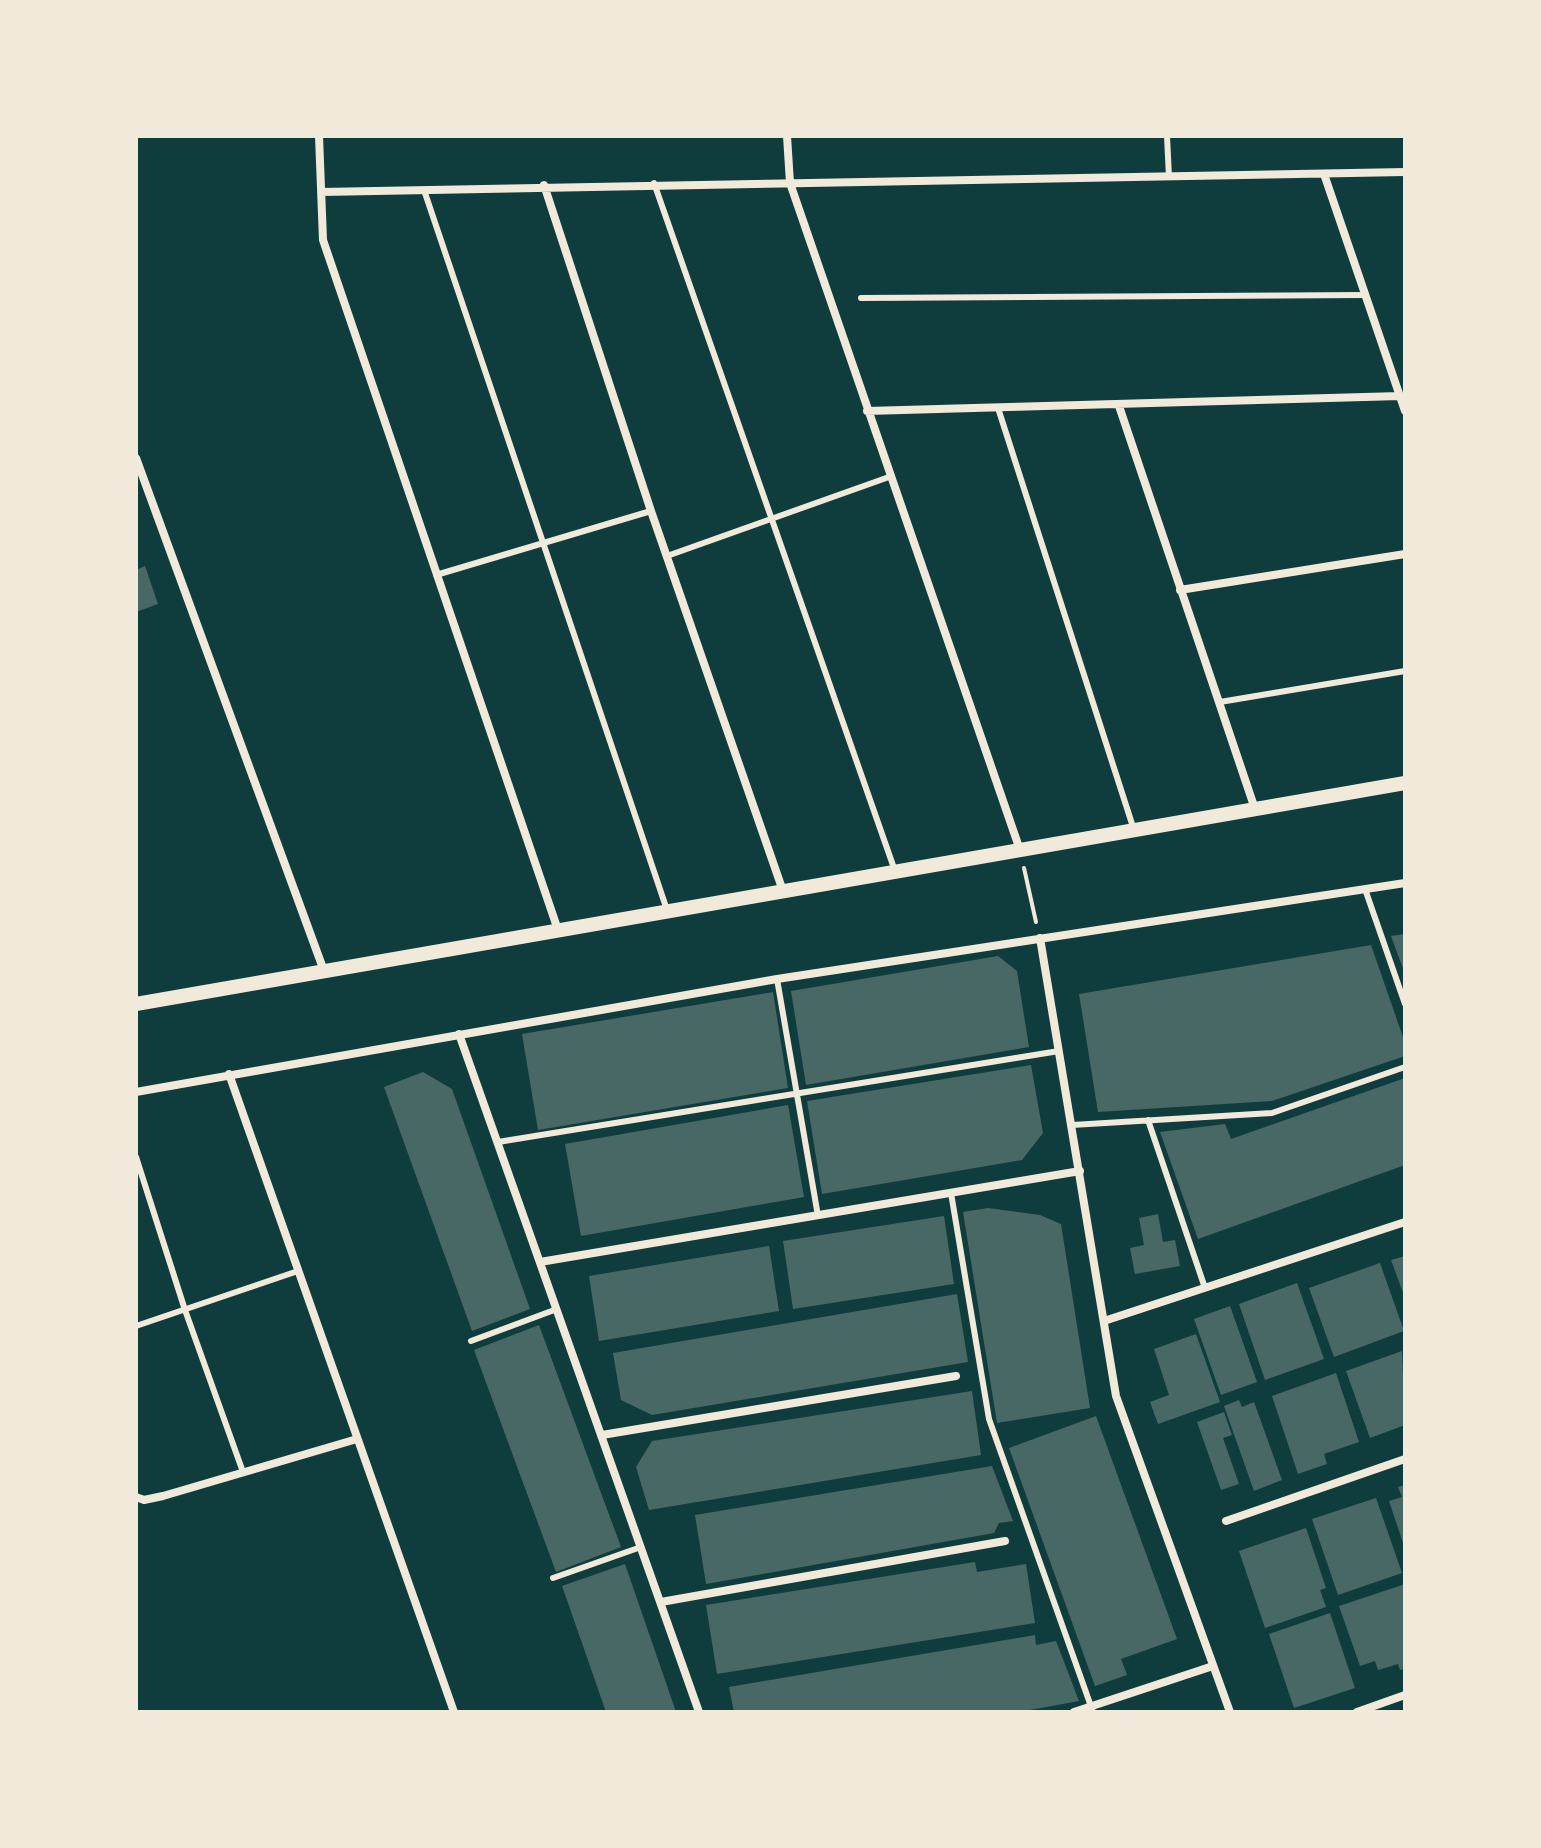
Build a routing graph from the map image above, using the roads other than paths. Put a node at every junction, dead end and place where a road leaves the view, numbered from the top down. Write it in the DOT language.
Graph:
graph roads {
  1 [pos="319,136"];
  2 [pos="787,136"];
  3 [pos="1167,136"];
  4 [pos="1405,172"];
  5 [pos="1324,174"];
  6 [pos="1169,177"];
  7 [pos="654,183"];
  8 [pos="790,183"];
  9 [pos="544,185"];
  10 [pos="424,190"];
  11 [pos="321,192"];
  12 [pos="1366,295"];
  13 [pos="861,298"];
  14 [pos="1400,396"];
  15 [pos="1119,406"];
  16 [pos="998,408"];
  17 [pos="867,411"];
  18 [pos="1405,411"];
  19 [pos="136,458"];
  20 [pos="889,477"];
  21 [pos="651,511"];
  22 [pos="772,517"];
  23 [pos="542,545"];
  24 [pos="1405,554"];
  25 [pos="667,556"];
  26 [pos="435,576"];
  27 [pos="1180,590"];
  28 [pos="1405,671"];
  29 [pos="1220,702"];
  30 [pos="1405,783"];
  31 [pos="1255,809"];
  32 [pos="1134,830"];
  33 [pos="1020,850"];
  34 [pos="895,872"];
  35 [pos="1405,883"];
  36 [pos="1365,889"];
  37 [pos="783,891"];
  38 [pos="667,911"];
  39 [pos="558,930"];
  40 [pos="1040,938"];
  41 [pos="324,971"];
  42 [pos="777,979"];
  43 [pos="136,1004"];
  44 [pos="1405,1004"];
  45 [pos="459,1034"];
  46 [pos="1059,1051"];
  47 [pos="1405,1067"];
  48 [pos="229,1074"];
  49 [pos="136,1092"];
  50 [pos="797,1094"];
  51 [pos="1148,1120"];
  52 [pos="1072,1125"];
  53 [pos="498,1142"];
  54 [pos="136,1157"];
  55 [pos="1080,1171"];
  56 [pos="951,1193"];
  57 [pos="818,1216"];
  58 [pos="1405,1222"];
  59 [pos="540,1262"];
  60 [pos="298,1271"];
  61 [pos="1205,1288"];
  62 [pos="557,1309"];
  63 [pos="185,1310"];
  64 [pos="1104,1321"];
  65 [pos="136,1326"];
  66 [pos="471,1341"];
  67 [pos="956,1376"];
  68 [pos="602,1435"];
  69 [pos="357,1439"];
  70 [pos="1405,1459"];
  71 [pos="243,1472"];
  72 [pos="136,1497"];
  73 [pos="1226,1521"];
  74 [pos="1005,1541"];
  75 [pos="641,1547"];
  76 [pos="553,1578"];
  77 [pos="661,1602"];
  78 [pos="1213,1666"];
  79 [pos="1405,1695"];
  80 [pos="1092,1710"];
  81 [pos="454,1712"];
  82 [pos="699,1712"];
  83 [pos="1074,1712"];
  84 [pos="1230,1712"];
  85 [pos="1357,1712"];
  1 -- 11 [label="street"];
  2 -- 8 [label="street"];
  3 -- 6 [label="lane"];
  4 -- 5 [label="street"];
  5 -- 6 [label="street"];
  5 -- 12 [label="street"];
  6 -- 8 [label="street"];
  7 -- 8 [label="street"];
  7 -- 9 [label="street"];
  7 -- 22 [label="lane"];
  8 -- 17 [label="street"];
  9 -- 10 [label="street"];
  9 -- 21 [label="street"];
  10 -- 11 [label="street"];
  10 -- 23 [label="lane"];
  11 -- 26 [label="street"];
  12 -- 13 [label="lane"];
  12 -- 14 [label="street"];
  14 -- 15 [label="street"];
  14 -- 18 [label="street"];
  15 -- 16 [label="street"];
  15 -- 27 [label="street"];
  16 -- 17 [label="street"];
  16 -- 32 [label="lane"];
  17 -- 20 [label="street"];
  19 -- 41 [label="street"];
  20 -- 22 [label="lane"];
  20 -- 33 [label="street"];
  21 -- 23 [label="lane"];
  21 -- 25 [label="street"];
  22 -- 25 [label="lane"];
  22 -- 34 [label="lane"];
  23 -- 26 [label="lane"];
  23 -- 38 [label="lane"];
  24 -- 27 [label="street"];
  25 -- 37 [label="street"];
  26 -- 39 [label="street"];
  27 -- 29 [label="street"];
  28 -- 29 [label="lane"];
  29 -- 31 [label="street"];
  30 -- 31 [label="street"];
  31 -- 32 [label="street"];
  32 -- 33 [label="street"];
  33 -- 34 [label="street"];
  34 -- 37 [label="street"];
  35 -- 36 [label="street"];
  36 -- 40 [label="street"];
  36 -- 44 [label="lane"];
  37 -- 38 [label="street"];
  38 -- 39 [label="street"];
  39 -- 41 [label="street"];
  40 -- 42 [label="street"];
  40 -- 46 [label="street"];
  41 -- 43 [label="street"];
  42 -- 45 [label="street"];
  42 -- 50 [label="lane"];
  45 -- 48 [label="street"];
  45 -- 53 [label="street"];
  46 -- 50 [label="lane"];
  46 -- 52 [label="street"];
  47 -- 51 [label="lane"];
  48 -- 49 [label="street"];
  48 -- 60 [label="street"];
  50 -- 53 [label="lane"];
  50 -- 57 [label="lane"];
  51 -- 52 [label="lane"];
  51 -- 61 [label="lane"];
  52 -- 55 [label="street"];
  53 -- 59 [label="street"];
  54 -- 63 [label="lane"];
  55 -- 56 [label="street"];
  55 -- 64 [label="street"];
  56 -- 57 [label="street"];
  56 -- 80 [label="lane"];
  57 -- 59 [label="street"];
  58 -- 61 [label="street"];
  59 -- 62 [label="street"];
  60 -- 63 [label="lane"];
  60 -- 69 [label="street"];
  61 -- 64 [label="street"];
  62 -- 66 [label="lane"];
  62 -- 68 [label="street"];
  63 -- 65 [label="lane"];
  63 -- 71 [label="lane"];
  64 -- 78 [label="street"];
  67 -- 68 [label="street"];
  68 -- 75 [label="street"];
  69 -- 71 [label="street"];
  69 -- 81 [label="street"];
  70 -- 73 [label="street"];
  71 -- 72 [label="street"];
  74 -- 77 [label="street"];
  75 -- 76 [label="lane"];
  75 -- 77 [label="street"];
  77 -- 82 [label="street"];
  78 -- 80 [label="street"];
  78 -- 84 [label="street"];
  79 -- 85 [label="street"];
  80 -- 83 [label="street"];
}
